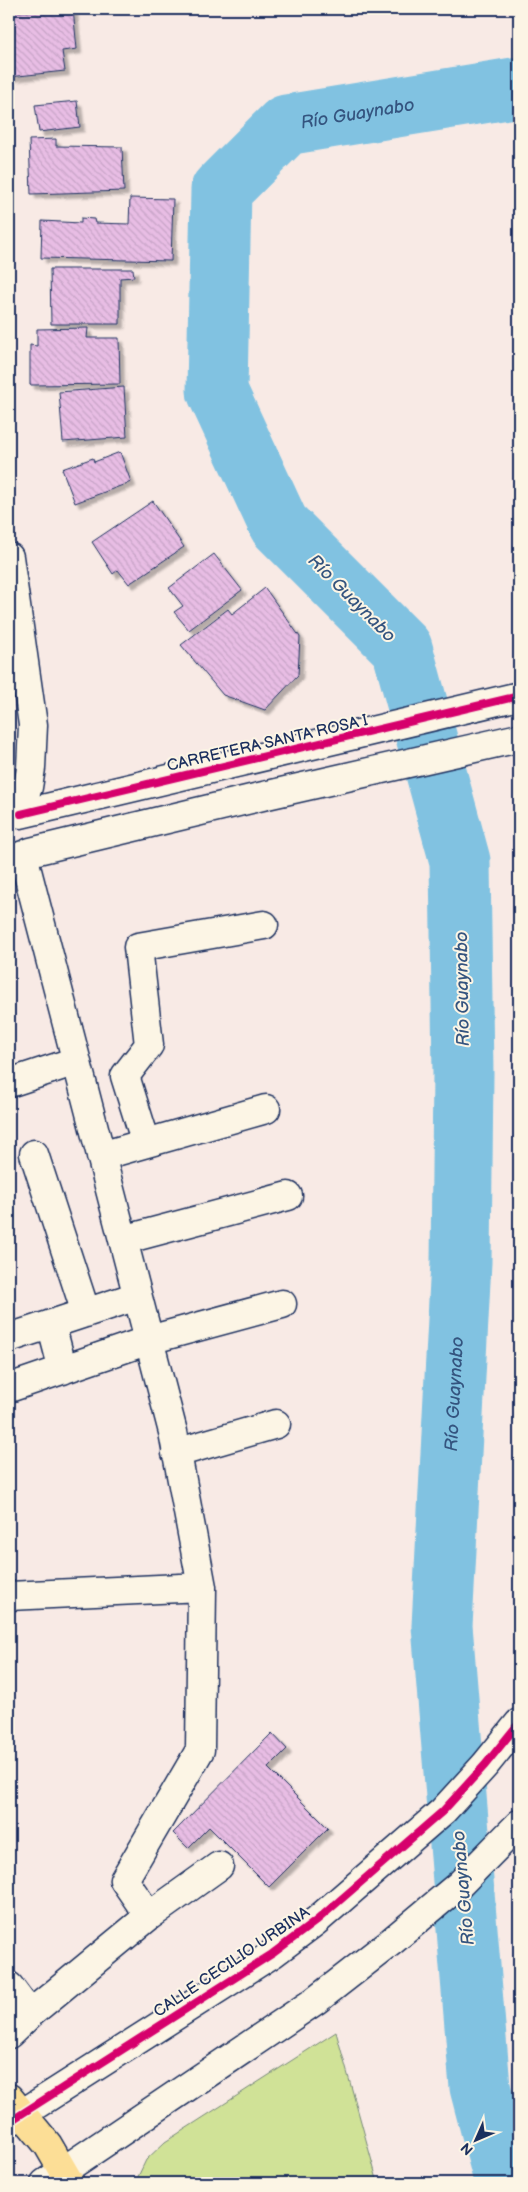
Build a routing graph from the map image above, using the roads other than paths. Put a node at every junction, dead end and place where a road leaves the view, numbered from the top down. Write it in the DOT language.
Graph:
graph roads {
  1 [pos="9,557"];
  2 [pos="515,697"];
  3 [pos="518,738"];
  4 [pos="14,815"];
  5 [pos="17,855"];
  6 [pos="264,925"];
  7 [pos="76,1061"];
  8 [pos="9,1083"];
  9 [pos="266,1110"];
  10 [pos="146,1143"];
  11 [pos="34,1154"];
  12 [pos="101,1156"];
  13 [pos="288,1196"];
  14 [pos="123,1240"];
  15 [pos="138,1296"];
  16 [pos="282,1304"];
  17 [pos="86,1313"];
  18 [pos="51,1324"];
  19 [pos="9,1338"];
  20 [pos="149,1340"];
  21 [pos="63,1370"];
  22 [pos="9,1388"];
  23 [pos="276,1424"];
  24 [pos="176,1453"];
  25 [pos="202,1587"];
  26 [pos="9,1596"];
  27 [pos="519,1723"];
  28 [pos="519,1824"];
  29 [pos="219,1866"];
  30 [pos="149,1916"];
  31 [pos="9,1986"];
  32 [pos="30,2014"];
  33 [pos="9,2034"];
  34 [pos="13,2111"];
  35 [pos="59,2179"];
  1 -- 4 [label="street"];
  2 -- 4 [label="street, CARRETERA SANTA ROSA I"];
  3 -- 5 [label="street"];
  4 -- 5 [label="street"];
  5 -- 7 [label="street"];
  6 -- 10 [label="street"];
  7 -- 8 [label="street"];
  7 -- 12 [label="street"];
  9 -- 10 [label="street"];
  10 -- 12 [label="street"];
  11 -- 17 [label="street"];
  12 -- 14 [label="street"];
  13 -- 14 [label="street"];
  14 -- 15 [label="street"];
  15 -- 17 [label="street"];
  15 -- 20 [label="street"];
  16 -- 20 [label="street"];
  17 -- 18 [label="street"];
  18 -- 19 [label="street"];
  18 -- 21 [label="street"];
  20 -- 21 [label="street"];
  20 -- 24 [label="street"];
  21 -- 22 [label="street"];
  23 -- 24 [label="street"];
  24 -- 25 [label="street"];
  25 -- 26 [label="street"];
  25 -- 30 [label="street"];
  27 -- 34 [label="street, CALLE CECILIO URBINA"];
  28 -- 35 [label="street"];
  29 -- 30 [label="street"];
  30 -- 32 [label="street"];
  31 -- 32 [label="street"];
  32 -- 33 [label="street"];
  34 -- 35 [label="main road"];
}
